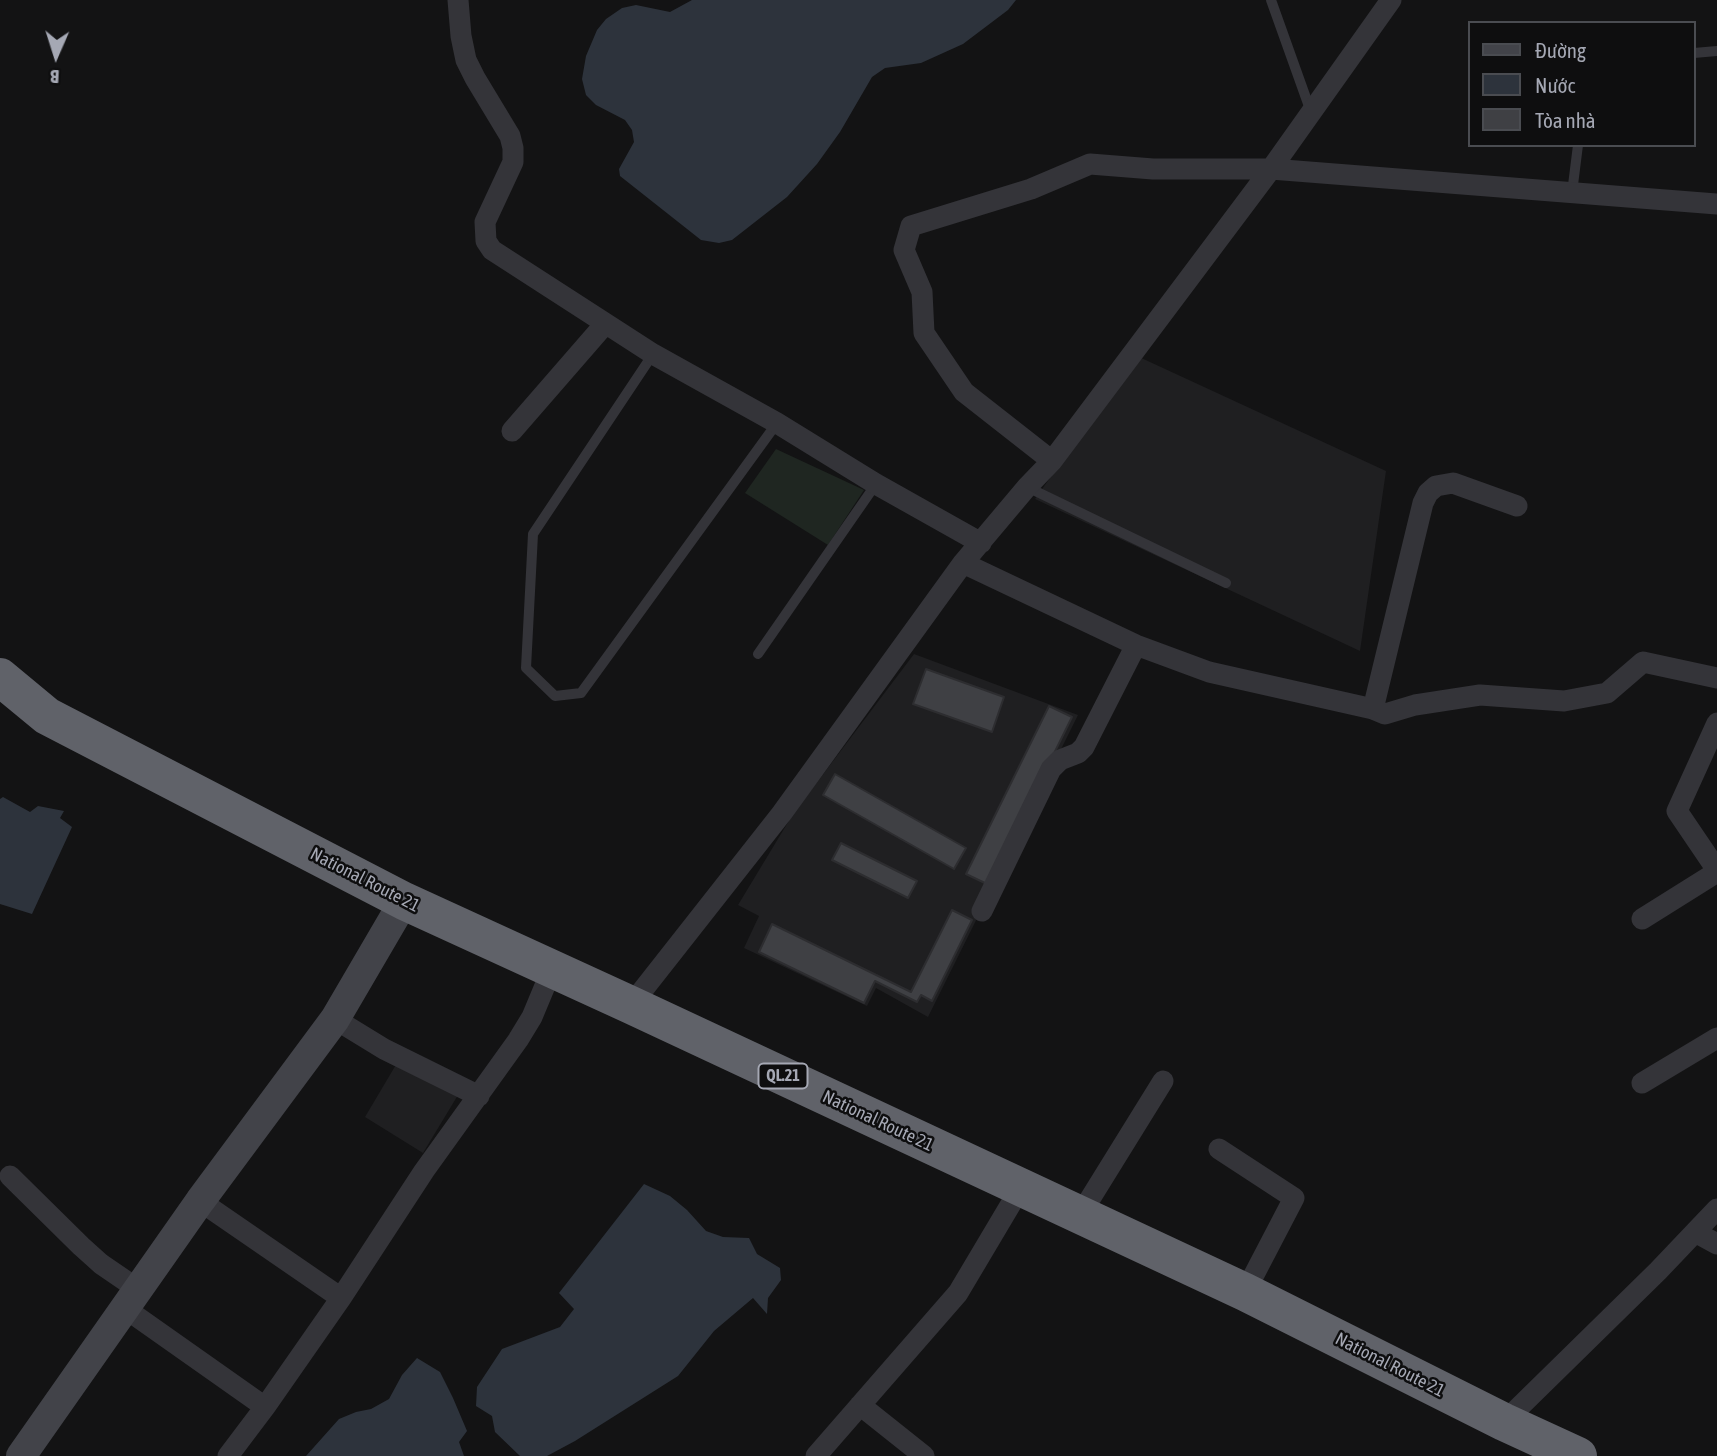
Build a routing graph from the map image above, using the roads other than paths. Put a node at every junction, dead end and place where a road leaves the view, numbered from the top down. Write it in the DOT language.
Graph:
graph roads {
  1 [pos="458,0"];
  2 [pos="1271,0"];
  3 [pos="1391,0"];
  4 [pos="1717,51"];
  5 [pos="1696,53"];
  6 [pos="1311,112"];
  7 [pos="1578,147"];
  8 [pos="1270,169"];
  9 [pos="1572,193"];
  10 [pos="1717,204"];
  11 [pos="605,324"];
  12 [pos="653,354"];
  13 [pos="777,423"];
  14 [pos="512,431"];
  15 [pos="1052,461"];
  16 [pos="876,484"];
  17 [pos="1027,487"];
  18 [pos="1517,506"];
  19 [pos="981,543"];
  20 [pos="963,563"];
  21 [pos="1226,583"];
  22 [pos="1136,645"];
  23 [pos="758,654"];
  24 [pos="0,677"];
  25 [pos="1717,678"];
  26 [pos="1373,709"];
  27 [pos="1717,723"];
  28 [pos="1717,871"];
  29 [pos="404,901"];
  30 [pos="982,911"];
  31 [pos="1642,919"];
  32 [pos="552,969"];
  33 [pos="631,1005"];
  34 [pos="335,1019"];
  35 [pos="1717,1038"];
  36 [pos="1163,1081"];
  37 [pos="1642,1083"];
  38 [pos="479,1096"];
  39 [pos="1219,1149"];
  40 [pos="10,1176"];
  41 [pos="1021,1187"];
  42 [pos="200,1201"];
  43 [pos="1717,1209"];
  44 [pos="1080,1215"];
  45 [pos="1695,1232"];
  46 [pos="1717,1244"];
  47 [pos="1245,1292"];
  48 [pos="341,1298"];
  49 [pos="132,1299"];
  50 [pos="860,1405"];
  51 [pos="265,1407"];
  52 [pos="1504,1422"];
  53 [pos="1539,1448"];
  54 [pos="22,1456"];
  55 [pos="228,1456"];
  56 [pos="816,1456"];
  57 [pos="924,1456"];
  58 [pos="1578,1456"];
  1 -- 11 [label="street"];
  2 -- 6 [label="lane"];
  3 -- 6 [label="street"];
  4 -- 5 [label="lane"];
  6 -- 8 [label="street"];
  7 -- 9 [label="lane"];
  8 -- 9 [label="street"];
  8 -- 15 [label="street"];
  8 -- 15 [label="street"];
  9 -- 10 [label="street"];
  11 -- 12 [label="street"];
  11 -- 14 [label="street"];
  12 -- 13 [label="street"];
  12 -- 13 [label="lane"];
  13 -- 16 [label="street"];
  15 -- 17 [label="street"];
  16 -- 19 [label="street"];
  16 -- 23 [label="lane"];
  17 -- 19 [label="street"];
  17 -- 21 [label="lane"];
  18 -- 26 [label="street"];
  19 -- 20 [label="street"];
  20 -- 22 [label="street"];
  20 -- 33 [label="street"];
  22 -- 26 [label="street"];
  22 -- 30 [label="street"];
  24 -- 29 [label="highway, National Route 21 / QL.21"];
  25 -- 26 [label="street"];
  27 -- 28 [label="street"];
  28 -- 31 [label="street"];
  29 -- 32 [label="highway, National Route 21 / QL.21"];
  29 -- 34 [label="street"];
  32 -- 33 [label="highway, National Route 21 / QL.21"];
  32 -- 38 [label="street"];
  33 -- 41 [label="highway, National Route 21 / QL.21"];
  34 -- 38 [label="street"];
  34 -- 42 [label="street"];
  35 -- 37 [label="street"];
  36 -- 44 [label="street"];
  38 -- 48 [label="street"];
  39 -- 47 [label="street"];
  40 -- 49 [label="street"];
  41 -- 44 [label="highway, National Route 21 / QL.21"];
  41 -- 50 [label="street"];
  42 -- 48 [label="street"];
  42 -- 49 [label="street"];
  43 -- 45 [label="street"];
  44 -- 47 [label="highway, National Route 21 / QL.21"];
  45 -- 46 [label="street"];
  45 -- 52 [label="street"];
  47 -- 52 [label="highway, National Route 21 / QL.21"];
  48 -- 51 [label="street"];
  49 -- 51 [label="street"];
  49 -- 54 [label="street"];
  50 -- 56 [label="street"];
  50 -- 57 [label="street"];
  51 -- 55 [label="street"];
  52 -- 53 [label="highway, National Route 21 / QL.21"];
  53 -- 58 [label="highway, National Route 21 / QL.21"];
}
